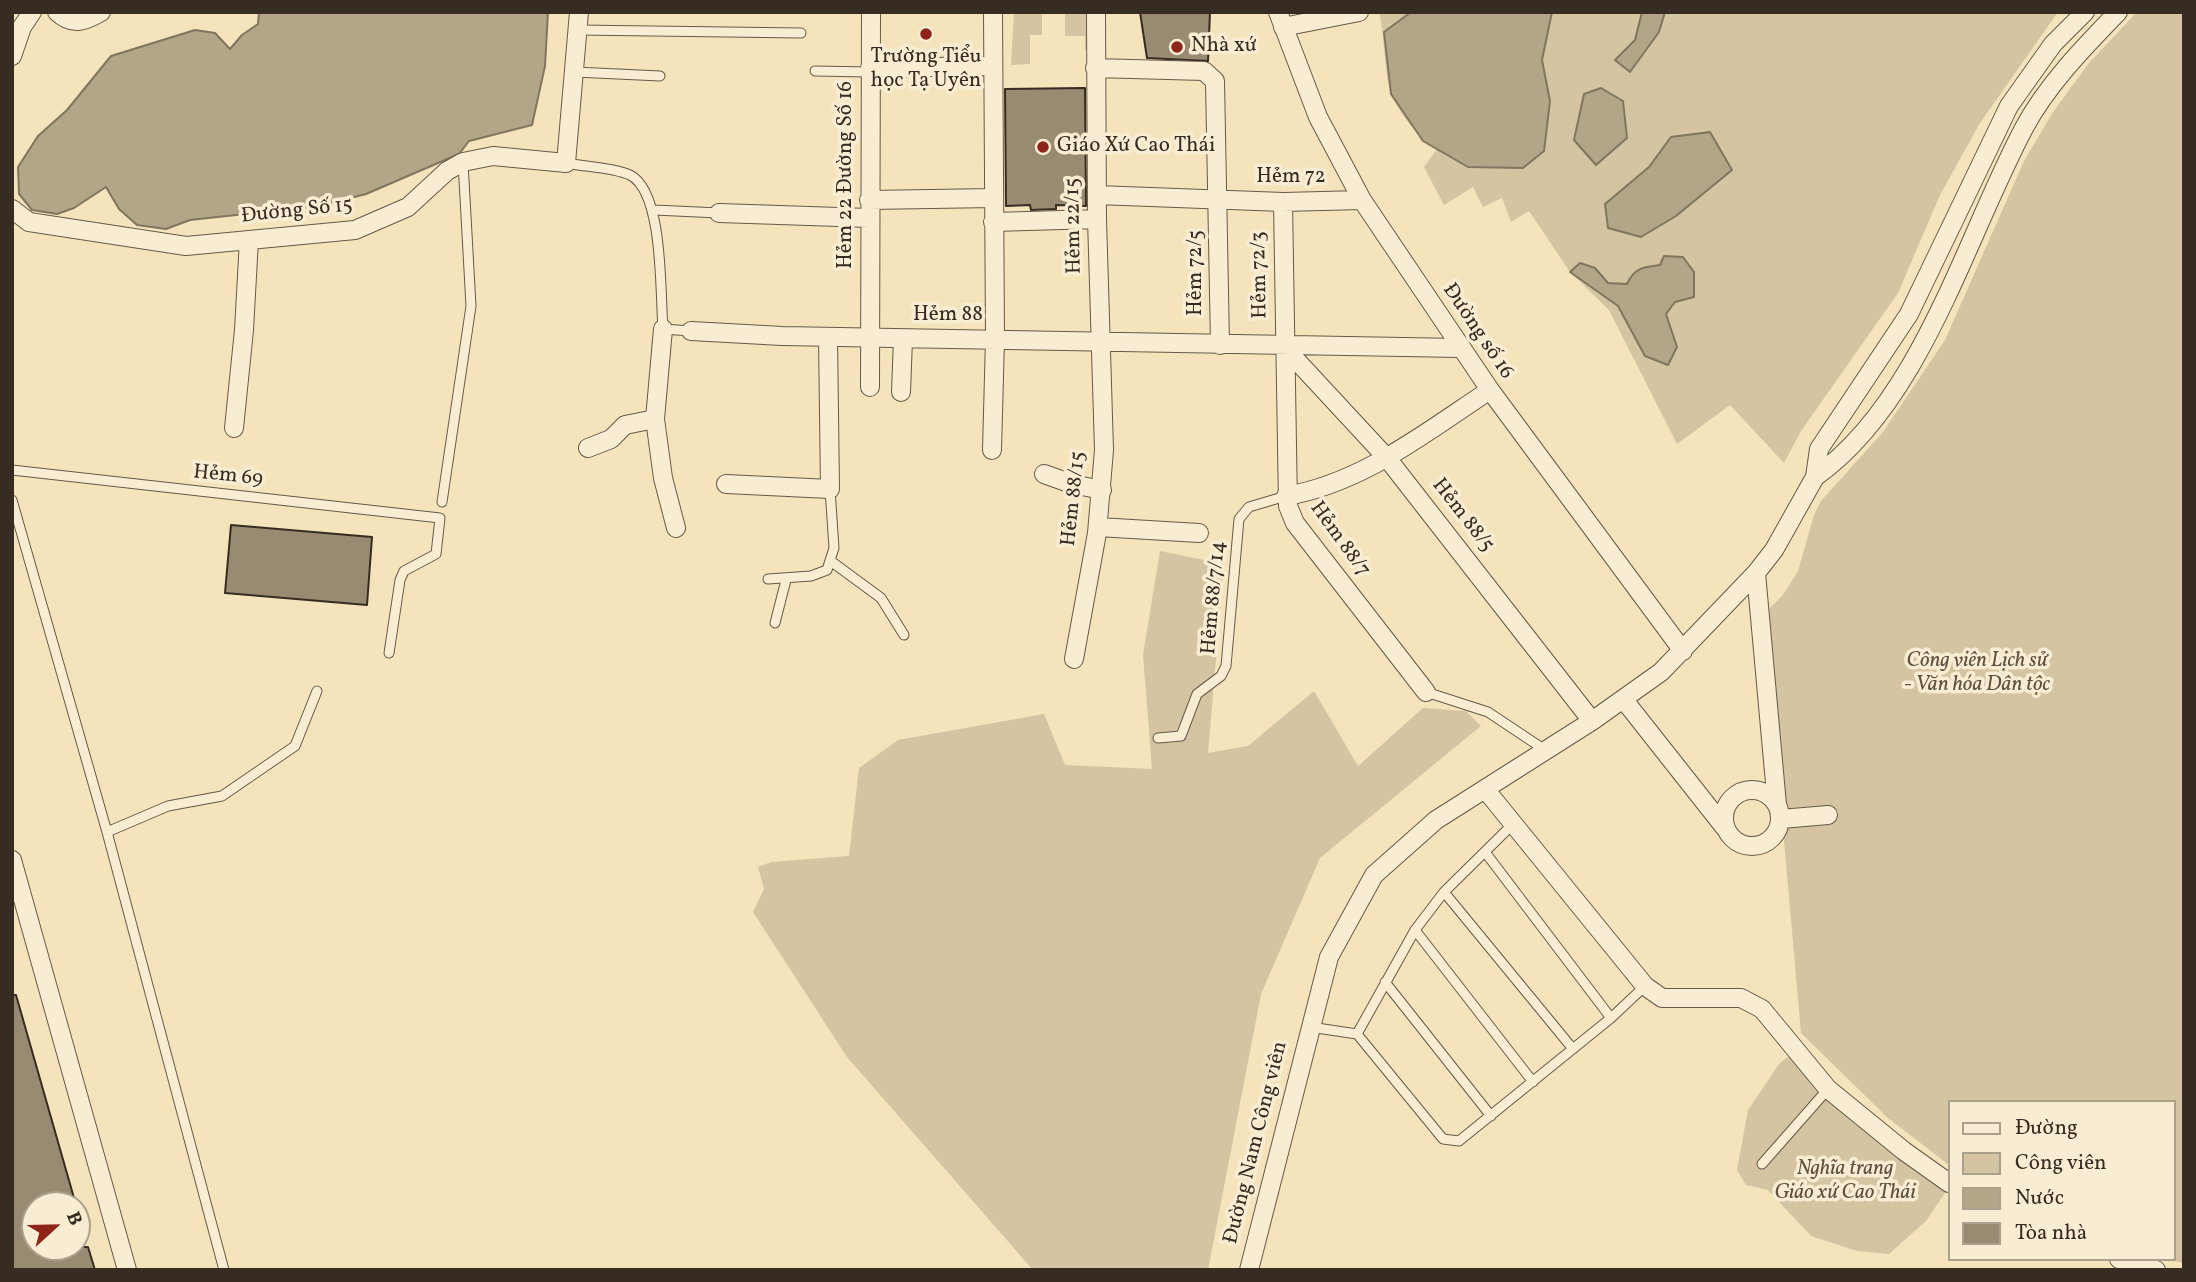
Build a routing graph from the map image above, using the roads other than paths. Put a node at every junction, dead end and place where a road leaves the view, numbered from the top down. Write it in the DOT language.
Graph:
graph roads {
  1 [pos="32,12"];
  2 [pos="57,12"];
  3 [pos="101,12"];
  4 [pos="871,12"];
  5 [pos="993,12"];
  6 [pos="1097,12"];
  7 [pos="1359,12"];
  8 [pos="2085,12"];
  9 [pos="2118,12"];
  10 [pos="1281,20"];
  11 [pos="578,21"];
  12 [pos="801,33"];
  13 [pos="12,57"];
  14 [pos="993,66"];
  15 [pos="1095,68"];
  16 [pos="870,70"];
  17 [pos="815,71"];
  18 [pos="575,72"];
  19 [pos="660,76"];
  20 [pos="463,162"];
  21 [pos="566,163"];
  22 [pos="1097,195"];
  23 [pos="993,198"];
  24 [pos="1362,200"];
  25 [pos="1219,201"];
  26 [pos="1283,202"];
  27 [pos="12,209"];
  28 [pos="869,209"];
  29 [pos="653,210"];
  30 [pos="719,213"];
  31 [pos="1097,219"];
  32 [pos="993,222"];
  33 [pos="249,240"];
  34 [pos="663,329"];
  35 [pos="691,331"];
  36 [pos="828,337"];
  37 [pos="868,337"];
  38 [pos="903,339"];
  39 [pos="995,339"];
  40 [pos="1101,341"];
  41 [pos="1220,345"];
  42 [pos="1285,348"];
  43 [pos="1460,348"];
  44 [pos="870,387"];
  45 [pos="1490,390"];
  46 [pos="901,392"];
  47 [pos="655,419"];
  48 [pos="234,428"];
  49 [pos="588,448"];
  50 [pos="992,450"];
  51 [pos="1387,458"];
  52 [pos="12,470"];
  53 [pos="1044,474"];
  54 [pos="1815,477"];
  55 [pos="726,484"];
  56 [pos="831,489"];
  57 [pos="1102,490"];
  58 [pos="1286,496"];
  59 [pos="12,500"];
  60 [pos="442,502"];
  61 [pos="1098,527"];
  62 [pos="676,528"];
  63 [pos="1199,533"];
  64 [pos="832,562"];
  65 [pos="1756,573"];
  66 [pos="768,579"];
  67 [pos="786,580"];
  68 [pos="775,623"];
  69 [pos="904,635"];
  70 [pos="1683,650"];
  71 [pos="389,653"];
  72 [pos="1074,659"];
  73 [pos="317,691"];
  74 [pos="1426,692"];
  75 [pos="1623,700"];
  76 [pos="1592,721"];
  77 [pos="1158,738"];
  78 [pos="1545,750"];
  79 [pos="1485,789"];
  80 [pos="1779,812"];
  81 [pos="1828,815"];
  82 [pos="1513,824"];
  83 [pos="1726,828"];
  84 [pos="107,832"];
  85 [pos="1485,852"];
  86 [pos="12,860"];
  87 [pos="1444,892"];
  88 [pos="1415,930"];
  89 [pos="1385,982"];
  90 [pos="1645,986"];
  91 [pos="1611,1018"];
  92 [pos="1308,1026"];
  93 [pos="1357,1034"];
  94 [pos="1573,1049"];
  95 [pos="1533,1082"];
  96 [pos="1828,1089"];
  97 [pos="1491,1116"];
  98 [pos="1762,1164"];
  99 [pos="1948,1182"];
  100 [pos="2126,1261"];
  101 [pos="127,1270"];
  102 [pos="224,1270"];
  103 [pos="1249,1270"];
  104 [pos="2156,1270"];
  1 -- 13 [label="street"];
  2 -- 3 [label="street"];
  4 -- 16 [label="street, Hẻm 22 Đường Số 16"];
  5 -- 14 [label="street"];
  6 -- 15 [label="street, Hẻm 22/15"];
  7 -- 10 [label="street"];
  8 -- 54 [label="street"];
  9 -- 54 [label="street"];
  10 -- 24 [label="street, Đường số 16"];
  11 -- 12 [label="lane"];
  11 -- 18 [label="street"];
  14 -- 16 [label="street"];
  14 -- 23 [label="street"];
  15 -- 22 [label="street, Hẻm 22/15"];
  15 -- 25 [label="street, Hẻm 72/5"];
  16 -- 17 [label="lane"];
  16 -- 28 [label="street, Hẻm 22 Đường Số 16"];
  18 -- 19 [label="lane"];
  18 -- 21 [label="street"];
  20 -- 21 [label="street, Đường Số 15"];
  20 -- 33 [label="street, Đường Số 15"];
  20 -- 60 [label="lane"];
  21 -- 29 [label="lane"];
  22 -- 25 [label="street, Hẻm 72"];
  22 -- 31 [label="street, Hẻm 22/15"];
  23 -- 28 [label="street"];
  23 -- 32 [label="street"];
  24 -- 26 [label="street, Hẻm 72"];
  24 -- 43 [label="street, Đường số 16"];
  25 -- 26 [label="street, Hẻm 72"];
  25 -- 41 [label="street, Hẻm 72/5"];
  26 -- 42 [label="street, Hẻm 72/3"];
  27 -- 33 [label="street, Đường Số 15"];
  28 -- 30 [label="street"];
  28 -- 37 [label="street, Hẻm 22 Đường Số 16"];
  29 -- 30 [label="lane"];
  29 -- 34 [label="lane"];
  31 -- 32 [label="street"];
  31 -- 40 [label="street, Hẻm 22/15"];
  32 -- 39 [label="street"];
  33 -- 48 [label="street"];
  34 -- 35 [label="lane, Hẻm 88"];
  34 -- 47 [label="street"];
  35 -- 36 [label="street, Hẻm 88"];
  36 -- 37 [label="street, Hẻm 88"];
  36 -- 56 [label="street"];
  37 -- 38 [label="street, Hẻm 88"];
  37 -- 44 [label="street, Hẻm 22 Đường Số 16"];
  38 -- 39 [label="street, Hẻm 88"];
  38 -- 46 [label="street"];
  39 -- 40 [label="street, Hẻm 88"];
  39 -- 50 [label="street"];
  40 -- 41 [label="street, Hẻm 88"];
  40 -- 57 [label="street, Hẻm 88/15"];
  41 -- 42 [label="street, Hẻm 88"];
  42 -- 43 [label="street, Hẻm 88"];
  42 -- 51 [label="street, Hẻm 88/5"];
  42 -- 58 [label="street, Hẻm 88/7"];
  43 -- 45 [label="street, Đường số 16"];
  45 -- 51 [label="street"];
  45 -- 70 [label="street, Đường số 16"];
  47 -- 49 [label="street"];
  47 -- 62 [label="street"];
  51 -- 58 [label="street"];
  51 -- 76 [label="street, Hẻm 88/5"];
  52 -- 71 [label="lane, Hẻm 69"];
  53 -- 57 [label="street"];
  54 -- 65 [label="street, Đường Nam Công viên"];
  55 -- 56 [label="street"];
  56 -- 64 [label="lane"];
  57 -- 61 [label="street, Hẻm 88/15"];
  58 -- 74 [label="street, Hẻm 88/7"];
  58 -- 77 [label="lane, Hẻm 88/7/14"];
  59 -- 84 [label="lane"];
  61 -- 63 [label="street"];
  61 -- 72 [label="street, Hẻm 88/15"];
  64 -- 67 [label="lane"];
  64 -- 69 [label="lane"];
  65 -- 70 [label="street, Đường Nam Công viên"];
  65 -- 80 [label="street"];
  66 -- 67 [label="lane"];
  67 -- 68 [label="lane"];
  70 -- 75 [label="street, Đường Nam Công viên"];
  73 -- 84 [label="lane"];
  74 -- 78 [label="lane"];
  75 -- 76 [label="street, Đường Nam Công viên"];
  75 -- 83 [label="street"];
  76 -- 78 [label="street, Đường Nam Công viên"];
  78 -- 79 [label="street, Đường Nam Công viên"];
  79 -- 82 [label="street"];
  79 -- 92 [label="street, Đường Nam Công viên"];
  80 -- 81 [label="street"];
  80 -- 83 [label="street"];
  80 -- 83 [label="street"];
  82 -- 85 [label="lane"];
  82 -- 90 [label="street"];
  84 -- 102 [label="lane"];
  85 -- 87 [label="lane"];
  85 -- 91 [label="lane"];
  86 -- 101 [label="street"];
  87 -- 88 [label="lane"];
  87 -- 94 [label="lane"];
  88 -- 89 [label="lane"];
  88 -- 95 [label="lane"];
  89 -- 93 [label="lane"];
  89 -- 97 [label="lane"];
  90 -- 91 [label="lane"];
  90 -- 96 [label="street"];
  91 -- 94 [label="lane"];
  92 -- 93 [label="lane"];
  92 -- 103 [label="street, Đường Nam Công viên"];
  93 -- 97 [label="lane"];
  94 -- 95 [label="lane"];
  95 -- 97 [label="lane"];
  96 -- 98 [label="lane"];
  96 -- 99 [label="street"];
  100 -- 104 [label="street"];
}
